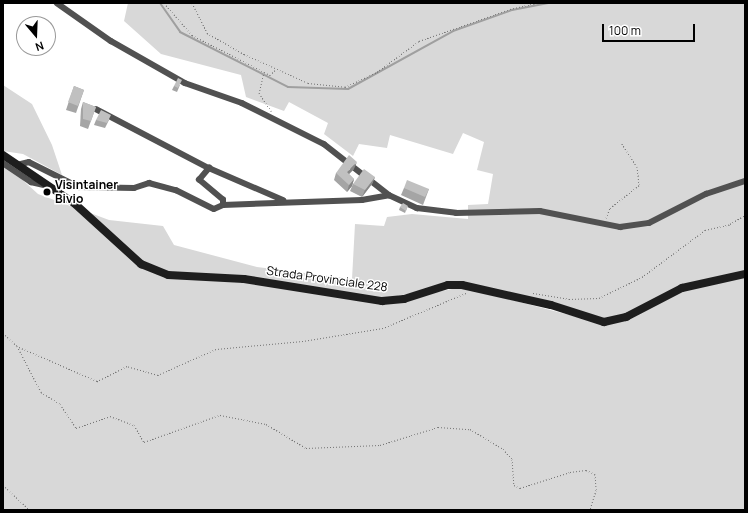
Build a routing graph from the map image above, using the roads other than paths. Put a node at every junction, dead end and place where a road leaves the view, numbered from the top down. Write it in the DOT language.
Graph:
graph roads {
  1 [pos="57,3"];
  2 [pos="96,109"];
  3 [pos="3,155"];
  4 [pos="3,163"];
  5 [pos="17,165"];
  6 [pos="209,168"];
  7 [pos="745,181"];
  8 [pos="48,186"];
  9 [pos="389,195"];
  10 [pos="285,201"];
  11 [pos="223,205"];
  12 [pos="745,274"];
  1 -- 9 [label="street"];
  2 -- 6 [label="street"];
  3 -- 5 [label="main road, Strada Provinciale 228"];
  4 -- 8 [label="street"];
  5 -- 8 [label="main road, Strada Provinciale 228"];
  5 -- 11 [label="street"];
  6 -- 10 [label="street"];
  6 -- 11 [label="street"];
  7 -- 9 [label="street"];
  8 -- 12 [label="main road, Strada Provinciale 228"];
  9 -- 10 [label="street"];
  10 -- 11 [label="street"];
}
